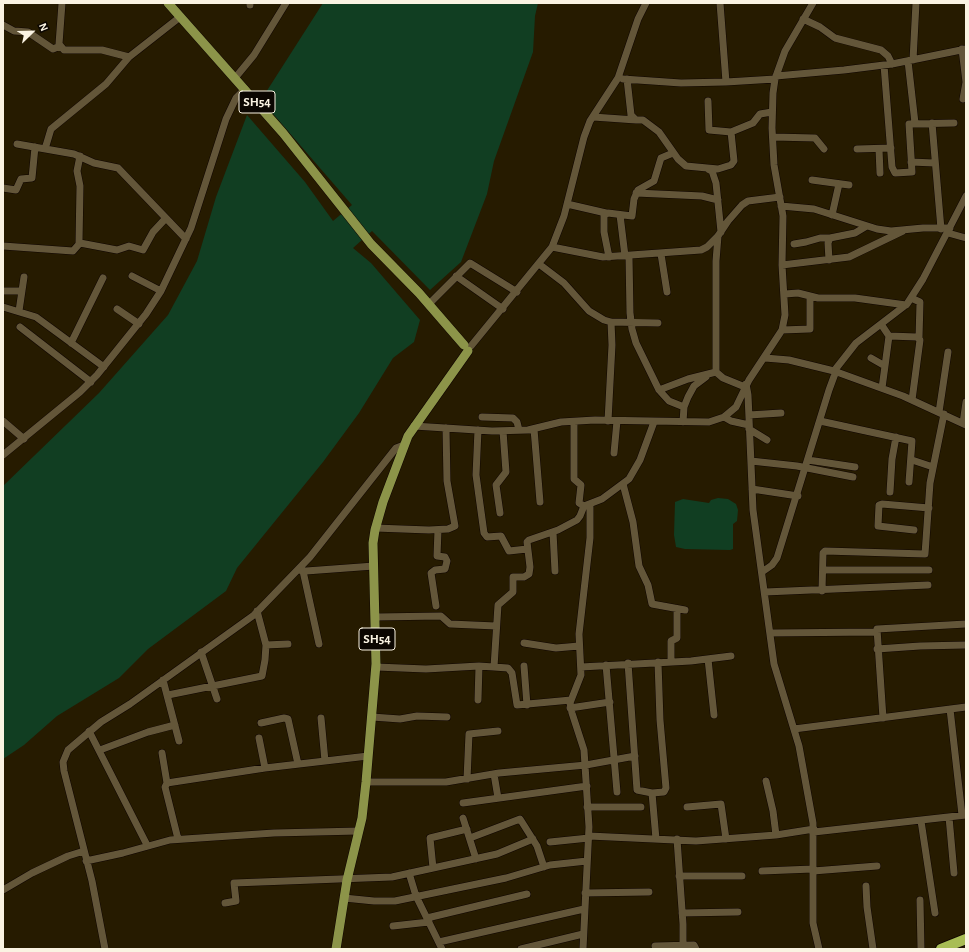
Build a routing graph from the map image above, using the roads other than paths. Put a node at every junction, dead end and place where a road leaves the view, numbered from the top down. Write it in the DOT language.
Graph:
graph roads {
  1 [pos="62,3"];
  2 [pos="168,3"];
  3 [pos="286,3"];
  4 [pos="646,3"];
  5 [pos="720,3"];
  6 [pos="813,3"];
  7 [pos="916,3"];
  8 [pos="180,17"];
  9 [pos="803,19"];
  10 [pos="3,24"];
  11 [pos="60,46"];
  12 [pos="964,49"];
  13 [pos="129,57"];
  14 [pos="911,60"];
  15 [pos="892,64"];
  16 [pos="884,65"];
  17 [pos="775,77"];
  18 [pos="235,78"];
  19 [pos="618,78"];
  20 [pos="627,79"];
  21 [pos="726,82"];
  22 [pos="245,88"];
  23 [pos="963,99"];
  24 [pos="708,101"];
  25 [pos="772,112"];
  26 [pos="593,117"];
  27 [pos="636,120"];
  28 [pos="915,123"];
  29 [pos="932,123"];
  30 [pos="954,123"];
  31 [pos="731,132"];
  32 [pos="772,137"];
  33 [pos="17,144"];
  34 [pos="35,147"];
  35 [pos="891,148"];
  36 [pos="45,149"];
  37 [pos="824,149"];
  38 [pos="857,149"];
  39 [pos="879,149"];
  40 [pos="673,153"];
  41 [pos="80,156"];
  42 [pos="911,162"];
  43 [pos="934,163"];
  44 [pos="708,169"];
  45 [pos="880,173"];
  46 [pos="812,180"];
  47 [pos="839,184"];
  48 [pos="849,185"];
  49 [pos="3,188"];
  50 [pos="636,193"];
  51 [pos="966,196"];
  52 [pos="780,198"];
  53 [pos="718,200"];
  54 [pos="567,204"];
  55 [pos="781,206"];
  56 [pos="606,213"];
  57 [pos="620,215"];
  58 [pos="832,215"];
  59 [pos="166,218"];
  60 [pos="865,227"];
  61 [pos="905,230"];
  62 [pos="946,230"];
  63 [pos="719,234"];
  64 [pos="830,238"];
  65 [pos="966,238"];
  66 [pos="186,239"];
  67 [pos="79,243"];
  68 [pos="794,244"];
  69 [pos="3,246"];
  70 [pos="552,248"];
  71 [pos="661,254"];
  72 [pos="627,256"];
  73 [pos="609,257"];
  74 [pos="829,260"];
  75 [pos="539,264"];
  76 [pos="782,265"];
  77 [pos="132,276"];
  78 [pos="456,276"];
  79 [pos="24,277"];
  80 [pos="103,278"];
  81 [pos="3,291"];
  82 [pos="22,291"];
  83 [pos="161,291"];
  84 [pos="516,292"];
  85 [pos="667,292"];
  86 [pos="785,294"];
  87 [pos="810,297"];
  88 [pos="911,298"];
  89 [pos="429,304"];
  90 [pos="906,305"];
  91 [pos="3,307"];
  92 [pos="117,309"];
  93 [pos="503,309"];
  94 [pos="19,311"];
  95 [pos="610,322"];
  96 [pos="631,322"];
  97 [pos="658,323"];
  98 [pos="139,324"];
  99 [pos="881,324"];
  100 [pos="20,327"];
  101 [pos="782,330"];
  102 [pos="889,336"];
  103 [pos="919,338"];
  104 [pos="71,343"];
  105 [pos="468,347"];
  106 [pos="948,352"];
  107 [pos="765,358"];
  108 [pos="871,358"];
  109 [pos="885,366"];
  110 [pos="104,367"];
  111 [pos="835,371"];
  112 [pos="716,372"];
  113 [pos="708,375"];
  114 [pos="91,382"];
  115 [pos="745,386"];
  116 [pos="882,388"];
  117 [pos="658,390"];
  118 [pos="912,400"];
  119 [pos="966,402"];
  120 [pos="684,407"];
  121 [pos="941,413"];
  122 [pos="781,414"];
  123 [pos="749,415"];
  124 [pos="482,417"];
  125 [pos="724,417"];
  126 [pos="3,421"];
  127 [pos="608,421"];
  128 [pos="616,421"];
  129 [pos="820,421"];
  130 [pos="574,422"];
  131 [pos="654,422"];
  132 [pos="683,422"];
  133 [pos="964,424"];
  134 [pos="414,426"];
  135 [pos="749,427"];
  136 [pos="446,428"];
  137 [pos="534,429"];
  138 [pos="478,430"];
  139 [pos="519,430"];
  140 [pos="503,431"];
  141 [pos="896,437"];
  142 [pos="24,438"];
  143 [pos="767,440"];
  144 [pos="3,444"];
  145 [pos="404,445"];
  146 [pos="10,450"];
  147 [pos="614,454"];
  148 [pos="3,455"];
  149 [pos="808,460"];
  150 [pos="912,460"];
  151 [pos="751,461"];
  152 [pos="855,467"];
  153 [pos="933,467"];
  154 [pos="805,468"];
  155 [pos="853,477"];
  156 [pos="909,482"];
  157 [pos="623,484"];
  158 [pos="752,490"];
  159 [pos="890,492"];
  160 [pos="798,496"];
  161 [pos="540,502"];
  162 [pos="587,506"];
  163 [pos="929,508"];
  164 [pos="500,513"];
  165 [pos="375,528"];
  166 [pos="438,530"];
  167 [pos="914,530"];
  168 [pos="553,532"];
  169 [pos="527,549"];
  170 [pos="374,566"];
  171 [pos="301,570"];
  172 [pos="822,570"];
  173 [pos="929,570"];
  174 [pos="555,571"];
  175 [pos="762,572"];
  176 [pos="928,585"];
  177 [pos="822,591"];
  178 [pos="765,592"];
  179 [pos="436,606"];
  180 [pos="257,612"];
  181 [pos="376,617"];
  182 [pos="966,624"];
  183 [pos="496,626"];
  184 [pos="876,632"];
  185 [pos="770,633"];
  186 [pos="524,643"];
  187 [pos="288,644"];
  188 [pos="319,644"];
  189 [pos="266,646"];
  190 [pos="579,646"];
  191 [pos="966,646"];
  192 [pos="877,649"];
  193 [pos="202,652"];
  194 [pos="731,656"];
  195 [pos="708,659"];
  196 [pos="658,662"];
  197 [pos="671,662"];
  198 [pos="628,663"];
  199 [pos="606,665"];
  200 [pos="479,666"];
  201 [pos="524,666"];
  202 [pos="494,667"];
  203 [pos="581,667"];
  204 [pos="376,668"];
  205 [pos="163,680"];
  206 [pos="212,685"];
  207 [pos="168,694"];
  208 [pos="217,699"];
  209 [pos="478,700"];
  210 [pos="610,702"];
  211 [pos="571,704"];
  212 [pos="527,705"];
  213 [pos="966,708"];
  214 [pos="950,709"];
  215 [pos="714,715"];
  216 [pos="372,717"];
  217 [pos="447,717"];
  218 [pos="321,718"];
  219 [pos="883,718"];
  220 [pos="262,723"];
  221 [pos="175,725"];
  222 [pos="794,729"];
  223 [pos="90,731"];
  224 [pos="498,731"];
  225 [pos="259,738"];
  226 [pos="179,741"];
  227 [pos="100,750"];
  228 [pos="162,753"];
  229 [pos="368,756"];
  230 [pos="635,756"];
  231 [pos="325,761"];
  232 [pos="614,761"];
  233 [pos="298,764"];
  234 [pos="586,765"];
  235 [pos="265,768"];
  236 [pos="494,774"];
  237 [pos="467,779"];
  238 [pos="766,781"];
  239 [pos="366,782"];
  240 [pos="167,783"];
  241 [pos="962,783"];
  242 [pos="587,786"];
  243 [pos="617,792"];
  244 [pos="652,793"];
  245 [pos="498,798"];
  246 [pos="463,803"];
  247 [pos="588,807"];
  248 [pos="641,807"];
  249 [pos="687,807"];
  250 [pos="964,815"];
  251 [pos="949,817"];
  252 [pos="463,818"];
  253 [pos="921,821"];
  254 [pos="467,829"];
  255 [pos="814,830"];
  256 [pos="359,831"];
  257 [pos="776,835"];
  258 [pos="589,837"];
  259 [pos="470,838"];
  260 [pos="178,839"];
  261 [pos="533,839"];
  262 [pos="656,839"];
  263 [pos="677,839"];
  264 [pos="726,839"];
  265 [pos="550,842"];
  266 [pos="147,845"];
  267 [pos="84,850"];
  268 [pos="476,859"];
  269 [pos="86,860"];
  270 [pos="587,861"];
  271 [pos="877,866"];
  272 [pos="544,867"];
  273 [pos="433,868"];
  274 [pos="813,870"];
  275 [pos="762,872"];
  276 [pos="409,873"];
  277 [pos="954,873"];
  278 [pos="680,876"];
  279 [pos="742,876"];
  280 [pos="347,880"];
  281 [pos="866,886"];
  282 [pos="3,890"];
  283 [pos="649,892"];
  284 [pos="585,893"];
  285 [pos="527,894"];
  286 [pos="416,896"];
  287 [pos="344,898"];
  288 [pos="920,900"];
  289 [pos="226,903"];
  290 [pos="584,909"];
  291 [pos="738,912"];
  292 [pos="682,913"];
  293 [pos="935,913"];
  294 [pos="428,920"];
  295 [pos="393,926"];
  296 [pos="583,934"];
  297 [pos="966,939"];
  298 [pos="440,946"];
  299 [pos="655,946"];
  300 [pos="683,946"];
  301 [pos="944,948"];
  302 [pos="106,949"];
  303 [pos="336,949"];
  304 [pos="521,949"];
  305 [pos="582,949"];
  306 [pos="696,949"];
  307 [pos="819,949"];
  308 [pos="873,949"];
  309 [pos="921,949"];
  1 -- 11 [label="street"];
  2 -- 8 [label="main road, SH54"];
  3 -- 18 [label="street"];
  4 -- 19 [label="street"];
  5 -- 21 [label="street"];
  6 -- 9 [label="street"];
  7 -- 14 [label="street"];
  8 -- 13 [label="street"];
  8 -- 18 [label="main road, SH54"];
  9 -- 15 [label="street"];
  9 -- 17 [label="street"];
  10 -- 11 [label="street"];
  11 -- 13 [label="street"];
  12 -- 14 [label="street"];
  12 -- 23 [label="street"];
  13 -- 36 [label="street"];
  14 -- 15 [label="street"];
  14 -- 28 [label="street"];
  15 -- 16 [label="street"];
  16 -- 17 [label="street"];
  16 -- 35 [label="street"];
  17 -- 21 [label="street"];
  17 -- 25 [label="street"];
  18 -- 22 [label="main road, SH54"];
  19 -- 20 [label="street"];
  19 -- 26 [label="street"];
  20 -- 21 [label="street"];
  20 -- 27 [label="street"];
  22 -- 66 [label="street"];
  22 -- 89 [label="main road, SH54"];
  24 -- 31 [label="street"];
  25 -- 31 [label="street"];
  25 -- 32 [label="street"];
  26 -- 27 [label="street"];
  26 -- 54 [label="street"];
  27 -- 40 [label="street"];
  28 -- 29 [label="street"];
  28 -- 42 [label="street"];
  29 -- 30 [label="street"];
  29 -- 43 [label="street"];
  31 -- 44 [label="street"];
  32 -- 37 [label="street"];
  32 -- 52 [label="street"];
  33 -- 34 [label="street"];
  34 -- 36 [label="street"];
  34 -- 49 [label="street"];
  35 -- 39 [label="street"];
  35 -- 42 [label="street"];
  36 -- 41 [label="street"];
  38 -- 39 [label="street"];
  39 -- 45 [label="street"];
  40 -- 44 [label="street"];
  40 -- 50 [label="street"];
  41 -- 59 [label="street"];
  41 -- 67 [label="street"];
  42 -- 43 [label="street"];
  43 -- 62 [label="street"];
  44 -- 53 [label="street"];
  46 -- 47 [label="street"];
  47 -- 48 [label="street"];
  47 -- 58 [label="street"];
  50 -- 53 [label="street"];
  50 -- 57 [label="street"];
  51 -- 62 [label="street"];
  52 -- 55 [label="street"];
  52 -- 63 [label="street"];
  53 -- 63 [label="street"];
  54 -- 56 [label="street"];
  54 -- 70 [label="street"];
  55 -- 58 [label="street"];
  55 -- 76 [label="street"];
  56 -- 57 [label="street"];
  56 -- 73 [label="street"];
  57 -- 72 [label="street"];
  58 -- 60 [label="street"];
  59 -- 66 [label="street"];
  59 -- 67 [label="street"];
  60 -- 61 [label="street"];
  60 -- 64 [label="street"];
  61 -- 62 [label="street"];
  61 -- 74 [label="street"];
  62 -- 65 [label="street"];
  62 -- 88 [label="street"];
  63 -- 71 [label="street"];
  63 -- 112 [label="street"];
  64 -- 68 [label="street"];
  64 -- 74 [label="street"];
  66 -- 83 [label="street"];
  67 -- 69 [label="street"];
  70 -- 73 [label="street"];
  70 -- 75 [label="street"];
  71 -- 72 [label="street"];
  71 -- 85 [label="street"];
  72 -- 73 [label="street"];
  72 -- 96 [label="street"];
  74 -- 76 [label="street"];
  75 -- 84 [label="street"];
  75 -- 95 [label="street"];
  76 -- 86 [label="street"];
  77 -- 83 [label="street"];
  78 -- 84 [label="street"];
  78 -- 89 [label="street"];
  78 -- 93 [label="street"];
  79 -- 82 [label="street"];
  80 -- 104 [label="street"];
  81 -- 82 [label="street"];
  82 -- 94 [label="street"];
  83 -- 98 [label="street"];
  84 -- 93 [label="street"];
  86 -- 87 [label="street"];
  86 -- 101 [label="street"];
  87 -- 90 [label="street"];
  87 -- 101 [label="street"];
  88 -- 90 [label="street"];
  88 -- 103 [label="street"];
  89 -- 105 [label="main road, SH54"];
  90 -- 99 [label="street"];
  91 -- 94 [label="street"];
  92 -- 98 [label="street"];
  93 -- 105 [label="street"];
  94 -- 104 [label="street"];
  95 -- 96 [label="street"];
  95 -- 127 [label="street"];
  96 -- 97 [label="street"];
  96 -- 117 [label="street"];
  98 -- 110 [label="street"];
  99 -- 102 [label="street"];
  99 -- 111 [label="street"];
  100 -- 114 [label="street"];
  101 -- 107 [label="street"];
  102 -- 103 [label="street"];
  102 -- 109 [label="street"];
  103 -- 118 [label="street"];
  104 -- 110 [label="street"];
  105 -- 134 [label="main road, SH54"];
  106 -- 121 [label="street"];
  107 -- 111 [label="street"];
  107 -- 115 [label="street"];
  108 -- 109 [label="street"];
  109 -- 116 [label="street"];
  110 -- 114 [label="street"];
  111 -- 116 [label="street"];
  111 -- 129 [label="street"];
  112 -- 113 [label="street"];
  112 -- 115 [label="street"];
  113 -- 117 [label="street"];
  113 -- 120 [label="street"];
  114 -- 142 [label="street"];
  115 -- 123 [label="street"];
  115 -- 125 [label="street"];
  116 -- 118 [label="street"];
  117 -- 120 [label="street"];
  118 -- 121 [label="street"];
  119 -- 133 [label="street"];
  120 -- 132 [label="street"];
  121 -- 133 [label="street"];
  121 -- 153 [label="street"];
  122 -- 123 [label="street"];
  123 -- 135 [label="street"];
  124 -- 139 [label="street"];
  125 -- 132 [label="street"];
  125 -- 135 [label="street"];
  126 -- 142 [label="street"];
  127 -- 128 [label="street"];
  127 -- 130 [label="street"];
  128 -- 131 [label="street"];
  128 -- 147 [label="street"];
  129 -- 141 [label="street"];
  129 -- 149 [label="street"];
  130 -- 137 [label="street"];
  130 -- 162 [label="street"];
  131 -- 132 [label="street"];
  131 -- 157 [label="street"];
  134 -- 136 [label="street"];
  134 -- 145 [label="main road, SH54"];
  135 -- 143 [label="street"];
  135 -- 151 [label="street"];
  136 -- 138 [label="street"];
  136 -- 166 [label="street"];
  137 -- 139 [label="street"];
  137 -- 161 [label="street"];
  138 -- 140 [label="street"];
  138 -- 169 [label="street"];
  139 -- 140 [label="street"];
  140 -- 164 [label="street"];
  141 -- 150 [label="street"];
  141 -- 159 [label="street"];
  142 -- 146 [label="street"];
  144 -- 146 [label="street"];
  145 -- 165 [label="main road, SH54"];
  145 -- 171 [label="street"];
  146 -- 148 [label="street"];
  149 -- 152 [label="street"];
  149 -- 154 [label="street"];
  150 -- 153 [label="street"];
  150 -- 156 [label="street"];
  151 -- 154 [label="street"];
  151 -- 158 [label="street"];
  153 -- 163 [label="street"];
  154 -- 155 [label="street"];
  154 -- 160 [label="street"];
  157 -- 162 [label="street"];
  157 -- 197 [label="street"];
  158 -- 160 [label="street"];
  158 -- 175 [label="street"];
  160 -- 175 [label="street"];
  162 -- 168 [label="street"];
  162 -- 190 [label="street"];
  163 -- 167 [label="street"];
  163 -- 172 [label="street"];
  165 -- 166 [label="street"];
  165 -- 170 [label="main road, SH54"];
  166 -- 179 [label="street"];
  168 -- 169 [label="street"];
  168 -- 174 [label="street"];
  169 -- 183 [label="street"];
  170 -- 171 [label="street"];
  170 -- 181 [label="main road, SH54"];
  171 -- 180 [label="street"];
  171 -- 188 [label="street"];
  172 -- 173 [label="street"];
  172 -- 177 [label="street"];
  175 -- 178 [label="street"];
  176 -- 177 [label="street"];
  177 -- 178 [label="street"];
  178 -- 185 [label="street"];
  180 -- 189 [label="street"];
  180 -- 193 [label="street"];
  181 -- 183 [label="street"];
  181 -- 204 [label="main road, SH54"];
  182 -- 184 [label="street"];
  183 -- 202 [label="street"];
  184 -- 185 [label="street"];
  184 -- 192 [label="street"];
  185 -- 222 [label="street"];
  186 -- 190 [label="street"];
  187 -- 189 [label="street"];
  189 -- 206 [label="street"];
  190 -- 203 [label="street"];
  191 -- 192 [label="street"];
  192 -- 219 [label="street"];
  193 -- 205 [label="street"];
  193 -- 206 [label="street"];
  194 -- 195 [label="street"];
  195 -- 197 [label="street"];
  195 -- 215 [label="street"];
  196 -- 197 [label="street"];
  196 -- 198 [label="street"];
  196 -- 244 [label="street"];
  198 -- 199 [label="street"];
  198 -- 230 [label="street"];
  199 -- 203 [label="street"];
  199 -- 210 [label="street"];
  200 -- 202 [label="street"];
  200 -- 204 [label="street"];
  200 -- 209 [label="street"];
  201 -- 212 [label="street"];
  202 -- 212 [label="street"];
  203 -- 211 [label="street"];
  204 -- 216 [label="main road, SH54"];
  205 -- 207 [label="street"];
  205 -- 223 [label="street"];
  206 -- 207 [label="street"];
  206 -- 208 [label="street"];
  207 -- 221 [label="street"];
  210 -- 211 [label="street"];
  210 -- 232 [label="street"];
  211 -- 212 [label="street"];
  211 -- 234 [label="street"];
  213 -- 214 [label="street"];
  214 -- 219 [label="street"];
  214 -- 241 [label="street"];
  216 -- 217 [label="street"];
  216 -- 229 [label="main road, SH54"];
  218 -- 231 [label="street"];
  219 -- 222 [label="street"];
  220 -- 233 [label="street"];
  221 -- 226 [label="street"];
  221 -- 227 [label="street"];
  222 -- 255 [label="street"];
  223 -- 227 [label="street"];
  223 -- 267 [label="street"];
  224 -- 237 [label="street"];
  225 -- 235 [label="street"];
  227 -- 266 [label="street"];
  228 -- 240 [label="street"];
  229 -- 231 [label="street"];
  229 -- 239 [label="main road, SH54"];
  230 -- 232 [label="street"];
  230 -- 244 [label="street"];
  231 -- 233 [label="street"];
  232 -- 234 [label="street"];
  232 -- 243 [label="street"];
  233 -- 235 [label="street"];
  234 -- 236 [label="street"];
  234 -- 242 [label="street"];
  235 -- 240 [label="street"];
  236 -- 237 [label="street"];
  236 -- 245 [label="street"];
  237 -- 239 [label="street"];
  238 -- 257 [label="street"];
  239 -- 256 [label="main road, SH54"];
  240 -- 260 [label="street"];
  241 -- 250 [label="street"];
  242 -- 245 [label="street"];
  242 -- 247 [label="street"];
  244 -- 262 [label="street"];
  245 -- 246 [label="street"];
  247 -- 248 [label="street"];
  247 -- 258 [label="street"];
  249 -- 264 [label="street"];
  250 -- 251 [label="street"];
  251 -- 253 [label="street"];
  251 -- 277 [label="street"];
  252 -- 254 [label="street"];
  253 -- 255 [label="street"];
  253 -- 293 [label="street"];
  254 -- 259 [label="street"];
  254 -- 273 [label="street"];
  255 -- 257 [label="street"];
  255 -- 274 [label="street"];
  256 -- 260 [label="street"];
  256 -- 280 [label="main road, SH54"];
  257 -- 264 [label="street"];
  258 -- 262 [label="street"];
  258 -- 265 [label="street"];
  258 -- 270 [label="street"];
  259 -- 261 [label="street"];
  259 -- 268 [label="street"];
  260 -- 266 [label="street"];
  261 -- 268 [label="street"];
  261 -- 272 [label="street"];
  262 -- 263 [label="street"];
  263 -- 264 [label="street"];
  263 -- 278 [label="street"];
  266 -- 269 [label="street"];
  267 -- 269 [label="street"];
  267 -- 282 [label="street"];
  268 -- 273 [label="street"];
  269 -- 302 [label="street"];
  270 -- 272 [label="street"];
  270 -- 284 [label="street"];
  271 -- 274 [label="street"];
  272 -- 286 [label="street"];
  273 -- 276 [label="street"];
  274 -- 275 [label="street"];
  274 -- 307 [label="street"];
  276 -- 280 [label="street"];
  276 -- 286 [label="street"];
  278 -- 279 [label="street"];
  278 -- 292 [label="street"];
  280 -- 287 [label="main road, SH54"];
  280 -- 289 [label="street"];
  281 -- 308 [label="street"];
  283 -- 284 [label="street"];
  284 -- 290 [label="street"];
  285 -- 294 [label="street"];
  286 -- 287 [label="street"];
  286 -- 294 [label="street"];
  287 -- 303 [label="main road, SH54"];
  288 -- 309 [label="street"];
  290 -- 296 [label="street"];
  290 -- 298 [label="street"];
  291 -- 292 [label="street"];
  292 -- 300 [label="street"];
  294 -- 295 [label="street"];
  294 -- 298 [label="street"];
  296 -- 304 [label="street"];
  296 -- 305 [label="street"];
  297 -- 301 [label="highway"];
  299 -- 300 [label="street"];
  300 -- 306 [label="street"];
}
